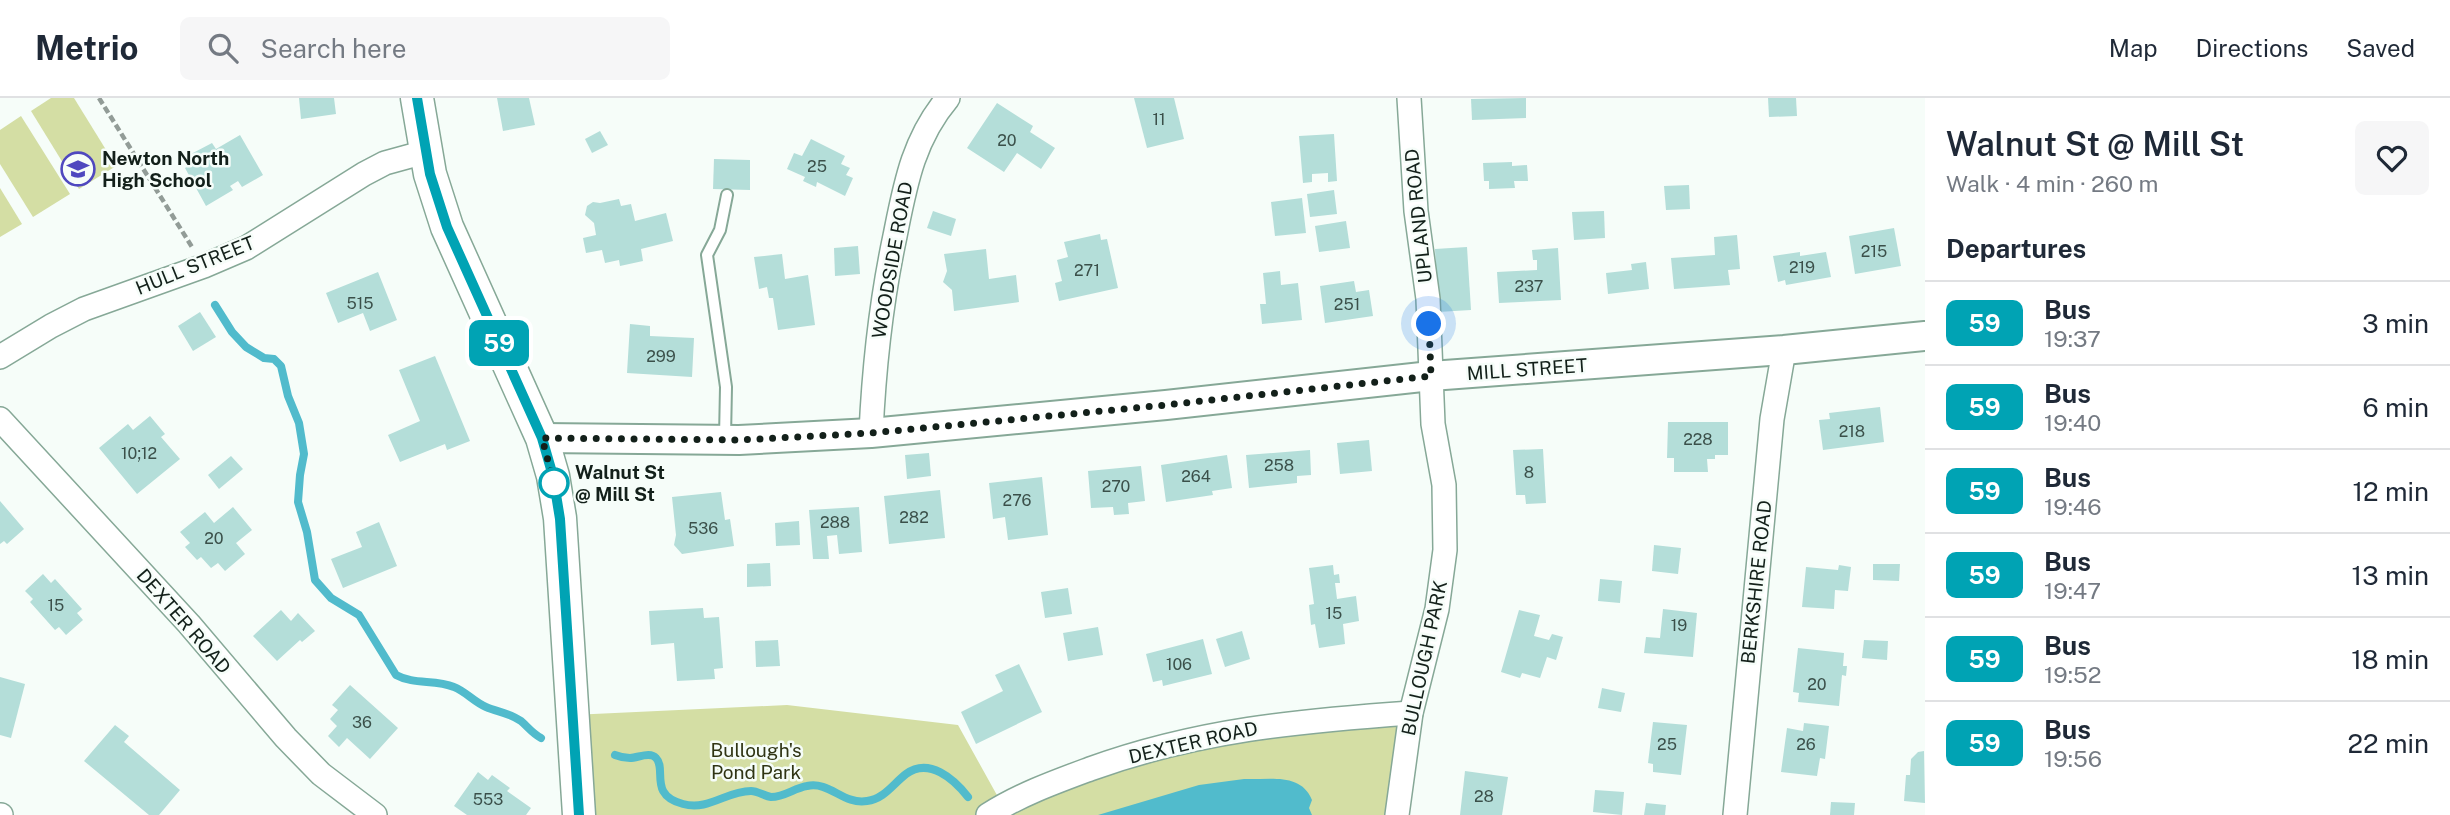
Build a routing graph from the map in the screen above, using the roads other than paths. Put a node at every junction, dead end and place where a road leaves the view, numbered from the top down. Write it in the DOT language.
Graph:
graph roads {
  1 [pos="417,98"];
  2 [pos="948,98"];
  3 [pos="1409,98"];
  4 [pos="425,152"];
  5 [pos="727,195"];
  6 [pos="1925,336"];
  7 [pos="1784,350"];
  8 [pos="0,356"];
  9 [pos="1431,376"];
  10 [pos="0,419"];
  11 [pos="871,433"];
  12 [pos="542,438"];
  13 [pos="725,440"];
  14 [pos="1411,713"];
  15 [pos="375,815"];
  16 [pos="579,815"];
  17 [pos="988,815"];
  18 [pos="1397,815"];
  19 [pos="1734,815"];
  1 -- 4 [label="main road"];
  2 -- 11 [label="street, WOODSIDE ROAD"];
  3 -- 9 [label="street, UPLAND ROAD"];
  4 -- 8 [label="street, HULL STREET"];
  4 -- 12 [label="main road"];
  5 -- 13 [label="lane"];
  6 -- 7 [label="street, MILL STREET"];
  7 -- 9 [label="street, MILL STREET"];
  7 -- 19 [label="street, BERKSHIRE ROAD"];
  9 -- 11 [label="street, MILL STREET"];
  9 -- 14 [label="street, BULLOUGH PARK"];
  10 -- 15 [label="street, DEXTER ROAD"];
  11 -- 13 [label="street, MILL STREET"];
  12 -- 13 [label="street, MILL STREET"];
  12 -- 16 [label="main road"];
  14 -- 17 [label="street, DEXTER ROAD"];
  14 -- 18 [label="street, BULLOUGH PARK"];
}
